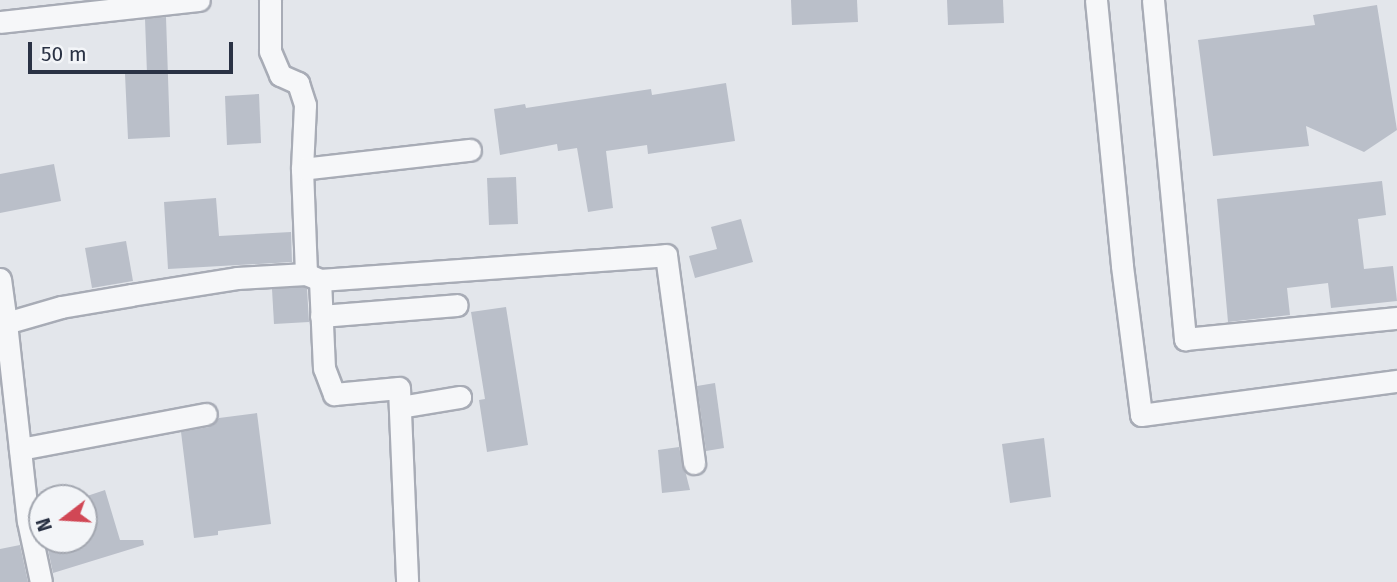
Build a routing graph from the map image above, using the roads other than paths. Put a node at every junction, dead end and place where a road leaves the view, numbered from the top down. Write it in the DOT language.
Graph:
graph roads {
  1 [pos="199,0"];
  2 [pos="270,0"];
  3 [pos="1096,0"];
  4 [pos="1153,0"];
  5 [pos="0,22"];
  6 [pos="470,150"];
  7 [pos="302,169"];
  8 [pos="313,277"];
  9 [pos="0,278"];
  10 [pos="457,304"];
  11 [pos="321,316"];
  12 [pos="1397,318"];
  13 [pos="6,323"];
  14 [pos="1397,381"];
  15 [pos="460,397"];
  16 [pos="400,407"];
  17 [pos="206,414"];
  18 [pos="19,449"];
  19 [pos="694,463"];
  20 [pos="40,582"];
  21 [pos="407,582"];
  1 -- 5 [label="street"];
  2 -- 7 [label="street"];
  3 -- 14 [label="street"];
  4 -- 12 [label="street"];
  6 -- 7 [label="street"];
  7 -- 8 [label="street"];
  8 -- 11 [label="street"];
  8 -- 13 [label="street"];
  8 -- 19 [label="street"];
  9 -- 13 [label="street"];
  10 -- 11 [label="street"];
  11 -- 16 [label="street"];
  13 -- 18 [label="street"];
  15 -- 16 [label="street"];
  16 -- 21 [label="street"];
  17 -- 18 [label="street"];
  18 -- 20 [label="street"];
}
